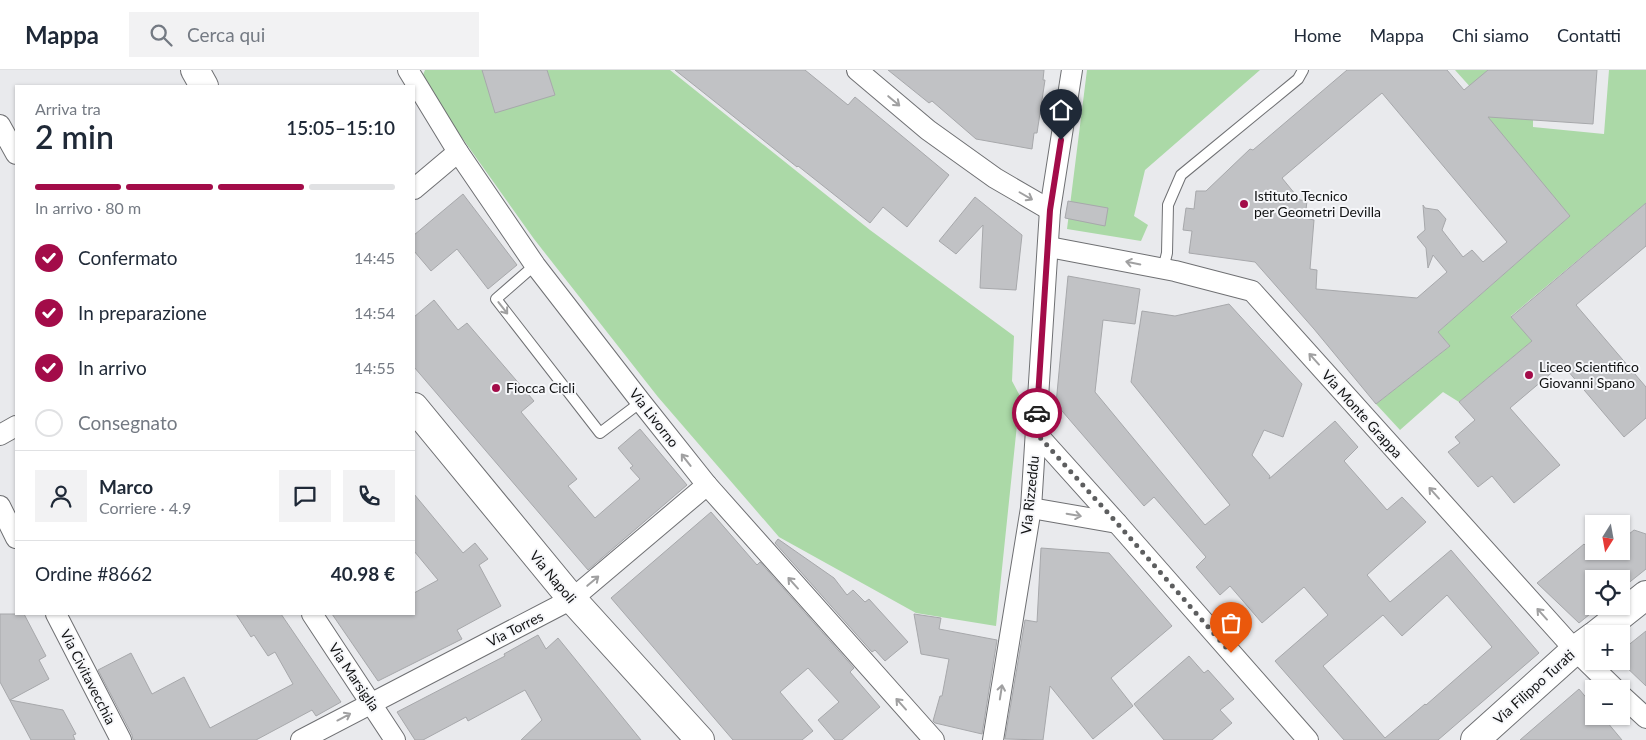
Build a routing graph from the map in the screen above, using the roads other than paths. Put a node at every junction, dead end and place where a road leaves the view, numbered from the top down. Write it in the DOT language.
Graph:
graph roads {
  1 [pos="196,70"];
  2 [pos="408,70"];
  3 [pos="856,70"];
  4 [pos="1072,70"];
  5 [pos="1303,70"];
  6 [pos="204,85"];
  7 [pos="0,125"];
  8 [pos="15,152"];
  9 [pos="458,152"];
  10 [pos="415,188"];
  11 [pos="1050,210"];
  12 [pos="1049,247"];
  13 [pos="535,265"];
  14 [pos="1163,269"];
  15 [pos="640,402"];
  16 [pos="415,408"];
  17 [pos="15,427"];
  18 [pos="1036,433"];
  19 [pos="0,435"];
  20 [pos="707,486"];
  21 [pos="0,506"];
  22 [pos="1031,508"];
  23 [pos="1117,523"];
  24 [pos="15,536"];
  25 [pos="1646,595"];
  26 [pos="572,599"];
  27 [pos="57,615"];
  28 [pos="313,615"];
  29 [pos="1607,625"];
  30 [pos="1585,637"];
  31 [pos="1585,643"];
  32 [pos="372,703"];
  33 [pos="1630,703"];
  34 [pos="1646,718"];
  35 [pos="121,740"];
  36 [pos="301,740"];
  37 [pos="395,740"];
  38 [pos="700,740"];
  39 [pos="934,740"];
  40 [pos="993,740"];
  41 [pos="1308,740"];
  42 [pos="1474,740"];
  1 -- 6 [label="main road"];
  2 -- 9 [label="street, Via Livorno"];
  3 -- 11 [label="street, one-way"];
  4 -- 11 [label="street, Via Rizzeddu"];
  5 -- 14 [label="lane"];
  7 -- 8 [label="street"];
  9 -- 10 [label="street"];
  9 -- 13 [label="street, Via Livorno"];
  11 -- 12 [label="street, Via Rizzeddu"];
  14 -- 12 [label="street, Via Monte Grappa, one-way"];
  12 -- 18 [label="street, Via Rizzeddu"];
  13 -- 15 [label="street, Via Livorno"];
  13 -- 15 [label="lane, one-way"];
  30 -- 14 [label="street, Via Monte Grappa, one-way"];
  20 -- 15 [label="street, Via Livorno, one-way"];
  16 -- 26 [label="main road, Via Napoli"];
  17 -- 19 [label="street"];
  18 -- 22 [label="street, Via Rizzeddu"];
  18 -- 23 [label="street"];
  26 -- 20 [label="street, Via Torres, one-way"];
  39 -- 20 [label="street, Via Livorno, one-way"];
  21 -- 24 [label="street"];
  22 -- 23 [label="street, one-way"];
  40 -- 22 [label="street, Via Rizzeddu, one-way"];
  23 -- 41 [label="street"];
  25 -- 29 [label="main road, Via Filippo Turati"];
  26 -- 32 [label="street, Via Torres"];
  26 -- 38 [label="main road, Via Napoli"];
  27 -- 35 [label="street, Via Civitavecchia"];
  28 -- 32 [label="street, Via Marsiglia"];
  31 -- 42 [label="main road, Via Filippo Turati"];
  36 -- 32 [label="street, Via Torres, one-way"];
  32 -- 37 [label="street, Via Marsiglia"];
  33 -- 34 [label="street"];
}
